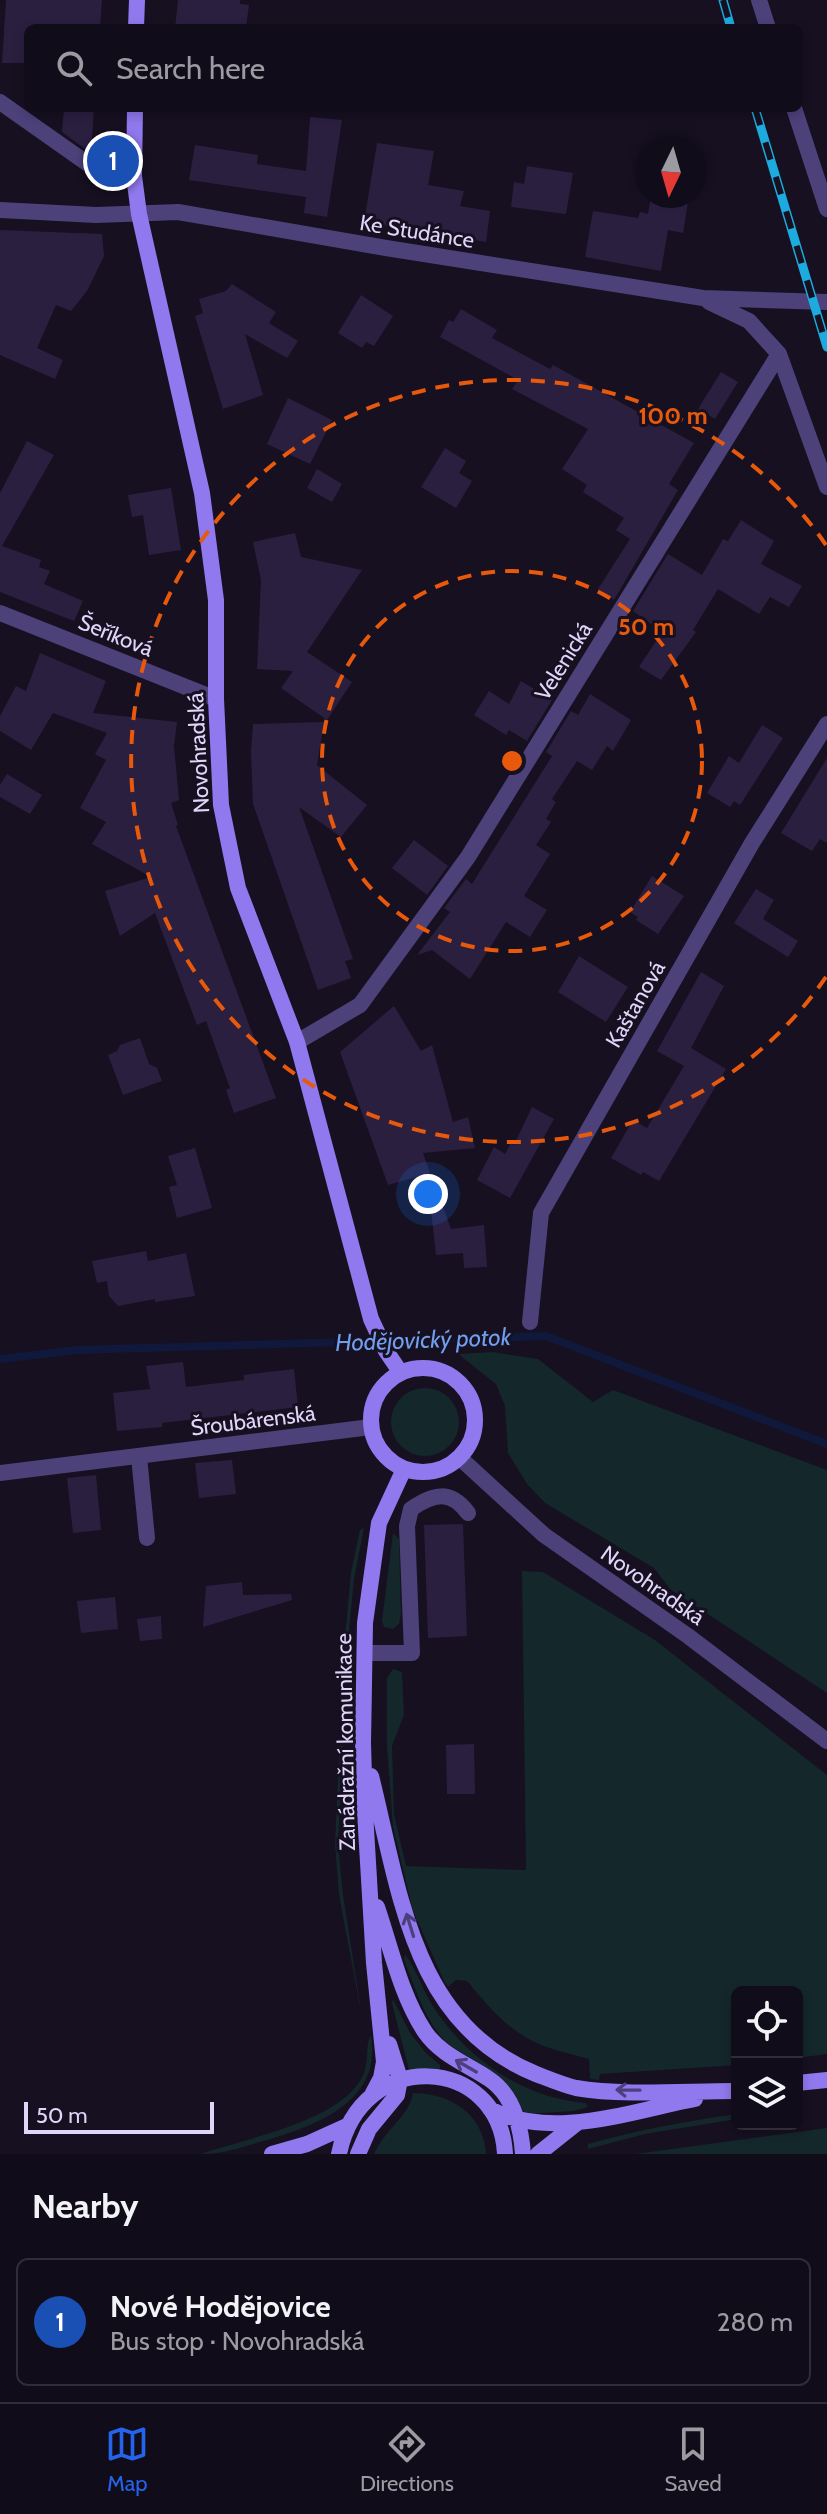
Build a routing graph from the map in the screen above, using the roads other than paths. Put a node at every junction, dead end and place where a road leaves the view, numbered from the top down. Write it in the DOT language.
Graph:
graph roads {
  1 [pos="137,0"];
  2 [pos="759,0"];
  3 [pos="136,24"];
  4 [pos="767,24"];
  5 [pos="0,102"];
  6 [pos="135,112"];
  7 [pos="795,112"];
  8 [pos="88,164"];
  9 [pos="827,209"];
  10 [pos="0,210"];
  11 [pos="139,214"];
  12 [pos="703,298"];
  13 [pos="827,302"];
  14 [pos="779,354"];
  15 [pos="827,487"];
  16 [pos="0,613"];
  17 [pos="216,699"];
  18 [pos="827,724"];
  19 [pos="297,1042"];
  20 [pos="530,1322"];
  21 [pos="401,1373"];
  22 [pos="371,1427"];
  23 [pos="139,1457"];
  24 [pos="460,1458"];
  25 [pos="404,1469"];
  26 [pos="0,1473"];
  27 [pos="468,1513"];
  28 [pos="379,1523"];
  29 [pos="407,1526"];
  30 [pos="147,1538"];
  31 [pos="365,1653"];
  32 [pos="827,1741"];
  33 [pos="363,1743"];
  34 [pos="372,1890"];
  35 [pos="382,2019"];
  36 [pos="400,2079"];
  37 [pos="827,2080"];
  38 [pos="803,2082"];
  39 [pos="731,2091"];
  40 [pos="731,2092"];
  41 [pos="373,2093"];
  42 [pos="490,2109"];
  43 [pos="518,2121"];
  44 [pos="577,2123"];
  45 [pos="349,2125"];
  46 [pos="272,2154"];
  47 [pos="339,2154"];
  48 [pos="358,2154"];
  49 [pos="505,2154"];
  50 [pos="523,2154"];
  51 [pos="538,2154"];
  1 -- 3 [label="main road"];
  2 -- 4 [label="street"];
  5 -- 8 [label="street"];
  6 -- 11 [label="main road, Novohradská"];
  7 -- 9 [label="street"];
  10 -- 11 [label="street, Ke Studánce"];
  11 -- 12 [label="street, Ke Studánce"];
  11 -- 17 [label="main road, Novohradská"];
  12 -- 13 [label="street, Ke Studánce"];
  12 -- 14 [label="street"];
  14 -- 15 [label="street"];
  14 -- 19 [label="street, Velenická"];
  16 -- 17 [label="street, Šeříková"];
  17 -- 19 [label="main road, Novohradská"];
  18 -- 20 [label="street, Kaštanová"];
  19 -- 21 [label="main road, Novohradská"];
  21 -- 22 [label="main road"];
  21 -- 24 [label="main road"];
  22 -- 23 [label="street, Šroubárenská"];
  22 -- 25 [label="main road"];
  23 -- 26 [label="street, Šroubárenská"];
  23 -- 30 [label="street"];
  24 -- 25 [label="main road"];
  24 -- 32 [label="street, Novohradská"];
  25 -- 28 [label="main road, Zanádražní komunikace"];
  27 -- 29 [label="street"];
  28 -- 29 [label="street"];
  28 -- 31 [label="main road, Zanádražní komunikace"];
  29 -- 31 [label="street"];
  31 -- 33 [label="main road, Zanádražní komunikace"];
  33 -- 34 [label="main road, Zanádražní komunikace"];
  39 -- 33 [label="main road, one-way"];
  34 -- 35 [label="main road, Zanádražní komunikace"];
  43 -- 34 [label="main road, one-way"];
  35 -- 36 [label="main road, Zanádražní komunikace"];
  35 -- 41 [label="main road, Zanádražní komunikace"];
  36 -- 41 [label="main road"];
  36 -- 42 [label="main road"];
  36 -- 48 [label="main road"];
  37 -- 38 [label="main road"];
  40 -- 44 [label="main road"];
  41 -- 45 [label="main road"];
  42 -- 43 [label="main road"];
  42 -- 49 [label="main road"];
  43 -- 44 [label="main road"];
  43 -- 50 [label="main road"];
  44 -- 51 [label="main road"];
  45 -- 46 [label="main road"];
  45 -- 47 [label="main road"];
}
